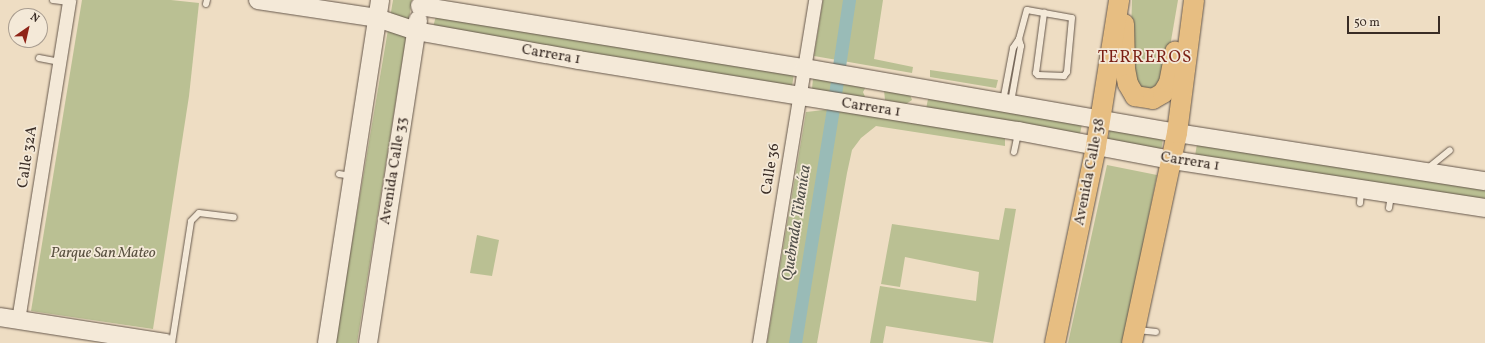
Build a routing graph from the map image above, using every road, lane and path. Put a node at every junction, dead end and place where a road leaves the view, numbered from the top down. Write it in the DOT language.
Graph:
graph roads {
  1 [pos="53,0"];
  2 [pos="258,0"];
  3 [pos="380,0"];
  4 [pos="815,0"];
  5 [pos="1119,0"];
  6 [pos="1124,0"];
  7 [pos="1185,0"];
  8 [pos="1194,0"];
  9 [pos="69,1"];
  10 [pos="421,3"];
  11 [pos="1044,13"];
  12 [pos="377,18"];
  13 [pos="416,31"];
  14 [pos="39,58"];
  15 [pos="59,62"];
  16 [pos="804,68"];
  17 [pos="888,83"];
  18 [pos="919,88"];
  19 [pos="799,96"];
  20 [pos="1007,104"];
  21 [pos="886,110"];
  22 [pos="904,113"];
  23 [pos="1100,120"];
  24 [pos="1018,131"];
  25 [pos="1177,134"];
  26 [pos="1096,146"];
  27 [pos="1450,150"];
  28 [pos="1014,152"];
  29 [pos="1172,160"];
  30 [pos="1424,171"];
  31 [pos="1485,181"];
  32 [pos="1485,208"];
  33 [pos="234,217"];
  34 [pos="0,317"];
  35 [pos="18,320"];
  36 [pos="1156,332"];
  37 [pos="1133,336"];
  38 [pos="124,340"];
  39 [pos="166,343"];
  40 [pos="172,343"];
  41 [pos="327,343"];
  42 [pos="368,343"];
  43 [pos="759,343"];
  44 [pos="1055,343"];
  1 -- 9 [label="lane"];
  2 -- 12 [label="street, Carrera 1"];
  3 -- 12 [label="street"];
  4 -- 16 [label="street, Calle 36"];
  5 -- 23 [label="main road, Avenida Calle 38"];
  6 -- 7 [label="main road"];
  8 -- 25 [label="main road"];
  9 -- 15 [label="street, Calle 32A"];
  10 -- 13 [label="street, Avenida Calle 33"];
  10 -- 16 [label="street, Carrera 1"];
  11 -- 11 [label="lane"];
  11 -- 20 [label="lane"];
  12 -- 13 [label="street, Carrera 1"];
  12 -- 41 [label="street"];
  13 -- 19 [label="street, Carrera 1"];
  13 -- 42 [label="street, Avenida Calle 33"];
  14 -- 15 [label="lane"];
  15 -- 35 [label="street, Calle 32A"];
  16 -- 17 [label="street, Carrera 1"];
  16 -- 19 [label="street, Calle 36"];
  17 -- 18 [label="street, Carrera 1"];
  17 -- 21 [label="street"];
  18 -- 20 [label="street, Carrera 1"];
  18 -- 22 [label="street"];
  19 -- 21 [label="street, Carrera 1"];
  19 -- 43 [label="street, Calle 36"];
  20 -- 23 [label="street, Carrera 1"];
  21 -- 22 [label="street, Carrera 1"];
  22 -- 24 [label="street, Carrera 1"];
  23 -- 25 [label="street, Carrera 1"];
  23 -- 26 [label="main road, Avenida Calle 38"];
  24 -- 26 [label="street, Carrera 1"];
  24 -- 28 [label="lane"];
  25 -- 29 [label="main road"];
  25 -- 30 [label="street, Carrera 1"];
  26 -- 29 [label="street, Carrera 1"];
  26 -- 44 [label="main road, Avenida Calle 38"];
  27 -- 30 [label="lane"];
  29 -- 32 [label="street, Carrera 1"];
  29 -- 37 [label="main road"];
  30 -- 31 [label="street, Carrera 1"];
  33 -- 40 [label="lane"];
  34 -- 35 [label="street"];
  35 -- 38 [label="street"];
  36 -- 37 [label="lane"];
  38 -- 39 [label="street"];
}
